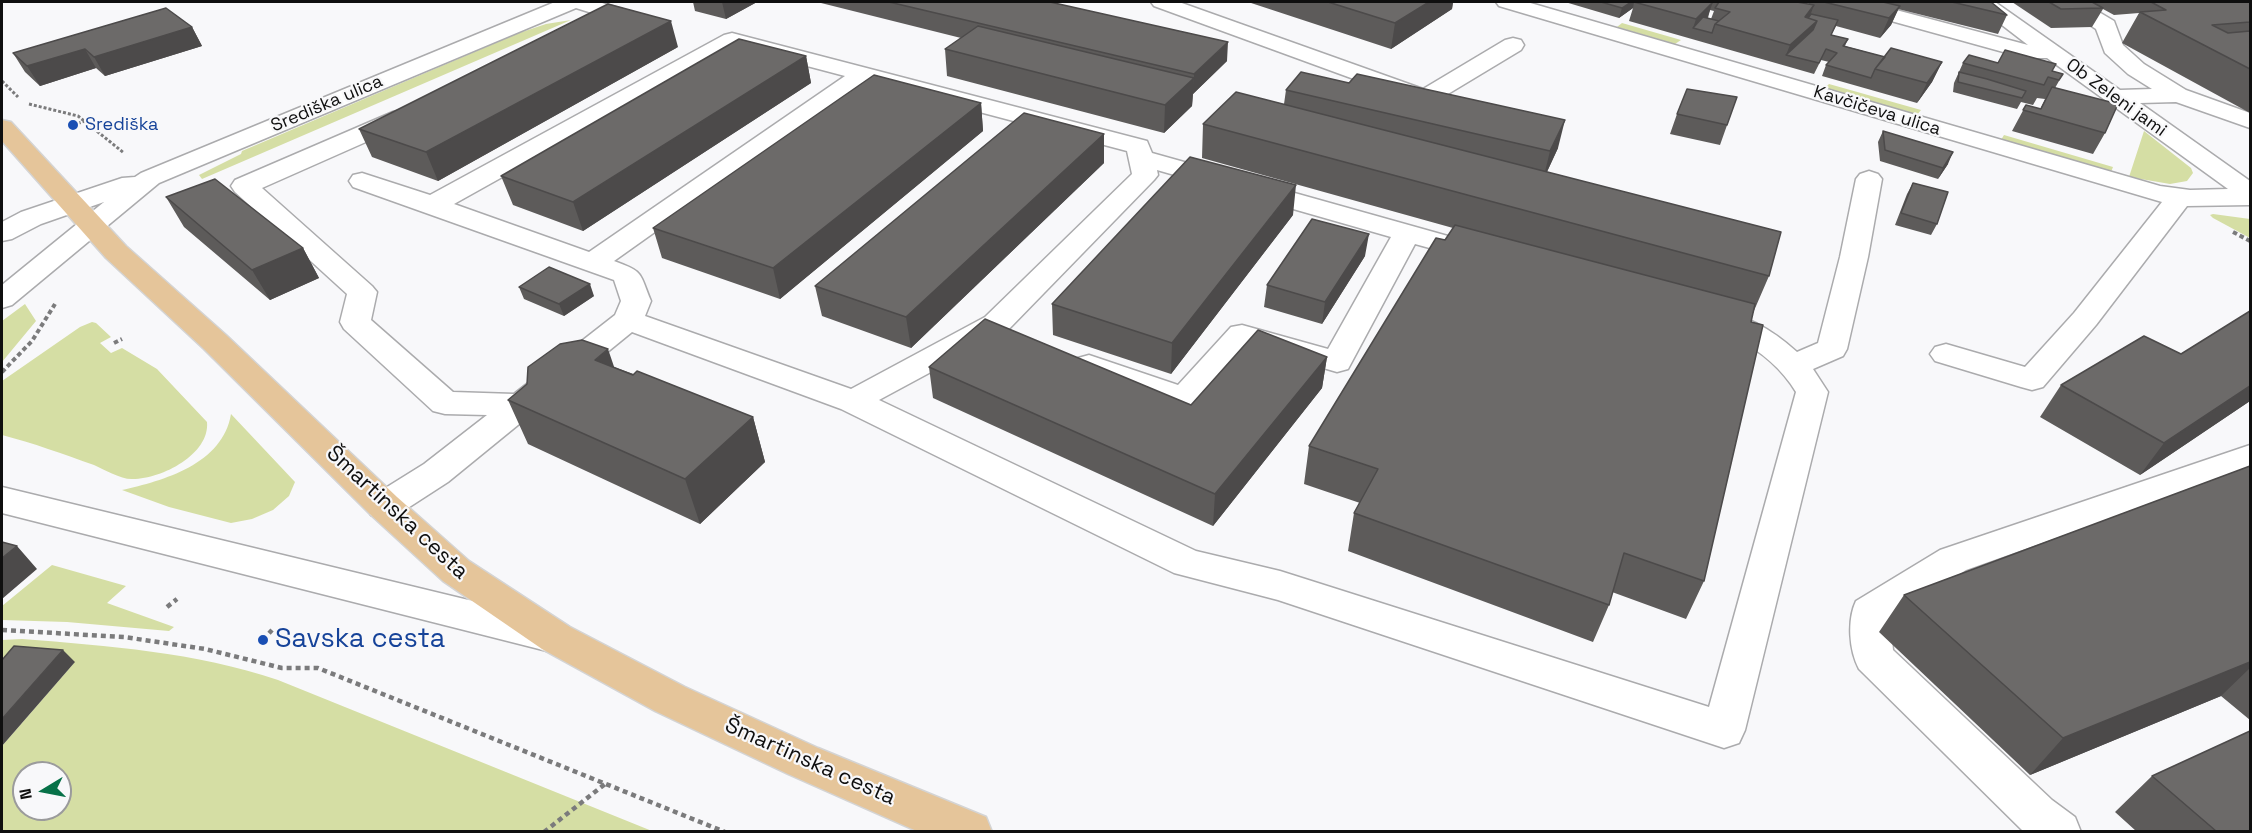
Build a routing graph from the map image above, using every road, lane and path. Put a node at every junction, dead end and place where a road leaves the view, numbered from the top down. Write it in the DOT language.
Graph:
graph roads {
  1 [pos="572,2"];
  2 [pos="579,2"];
  3 [pos="1161,2"];
  4 [pos="1506,2"];
  5 [pos="1844,2"];
  6 [pos="1982,2"];
  7 [pos="2068,2"];
  8 [pos="2129,24"];
  9 [pos="2106,26"];
  10 [pos="594,32"];
  11 [pos="1513,45"];
  12 [pos="2052,52"];
  13 [pos="863,74"];
  14 [pos="2,81"];
  15 [pos="2178,95"];
  16 [pos="2115,97"];
  17 [pos="419,109"];
  18 [pos="86,121"];
  19 [pos="2250,121"];
  20 [pos="73,126"];
  21 [pos="2,128"];
  22 [pos="123,153"];
  23 [pos="1141,158"];
  24 [pos="1869,179"];
  25 [pos="362,181"];
  26 [pos="2250,195"];
  27 [pos="2179,198"];
  28 [pos="432,205"];
  29 [pos="83,215"];
  30 [pos="2,233"];
  31 [pos="1407,233"];
  32 [pos="1511,262"];
  33 [pos="592,263"];
  34 [pos="2,299"];
  35 [pos="56,302"];
  36 [pos="1695,314"];
  37 [pos="628,320"];
  38 [pos="986,330"];
  39 [pos="122,339"];
  40 [pos="1019,341"];
  41 [pos="114,343"];
  42 [pos="1946,354"];
  43 [pos="1063,356"];
  44 [pos="1793,365"];
  45 [pos="2,372"];
  46 [pos="853,402"];
  47 [pos="520,405"];
  48 [pos="2250,458"];
  49 [pos="2,500"];
  50 [pos="384,506"];
  51 [pos="177,599"];
  52 [pos="167,607"];
  53 [pos="2,630"];
  54 [pos="272,630"];
  55 [pos="556,638"];
  56 [pos="263,640"];
  57 [pos="605,783"];
  58 [pos="544,831"];
  59 [pos="725,831"];
  60 [pos="970,831"];
  61 [pos="2059,831"];
  1 -- 29 [label="street, Središka ulica"];
  2 -- 10 [label="street"];
  3 -- 11 [label="street"];
  4 -- 27 [label="street, Kavčičeva ulica"];
  5 -- 12 [label="street"];
  6 -- 12 [label="street, Ob Zeleni jami"];
  7 -- 9 [label="street"];
  8 -- 9 [label="street"];
  9 -- 15 [label="street"];
  12 -- 16 [label="street, Ob Zeleni jami"];
  13 -- 23 [label="street"];
  13 -- 28 [label="street"];
  13 -- 33 [label="street"];
  14 -- 18 [label="path"];
  15 -- 16 [label="street"];
  15 -- 19 [label="street"];
  16 -- 26 [label="street, Ob Zeleni jami"];
  17 -- 47 [label="street"];
  18 -- 20 [label="path"];
  18 -- 22 [label="path"];
  21 -- 29 [label="main road, Šmartinska cesta"];
  23 -- 31 [label="street"];
  23 -- 38 [label="street"];
  24 -- 44 [label="street"];
  25 -- 28 [label="street"];
  26 -- 27 [label="street, Kavčičeva ulica"];
  27 -- 42 [label="street"];
  28 -- 33 [label="street"];
  29 -- 30 [label="street, Središka ulica"];
  29 -- 34 [label="street"];
  29 -- 50 [label="main road, Šmartinska cesta"];
  31 -- 32 [label="street"];
  31 -- 43 [label="street"];
  33 -- 37 [label="street"];
  35 -- 45 [label="path"];
  36 -- 44 [label="street"];
  37 -- 46 [label="street"];
  37 -- 47 [label="street"];
  38 -- 40 [label="street"];
  38 -- 46 [label="street"];
  39 -- 41 [label="path"];
  44 -- 46 [label="street"];
  47 -- 50 [label="street"];
  48 -- 61 [label="street"];
  49 -- 55 [label="street"];
  50 -- 55 [label="main road, Šmartinska cesta"];
  51 -- 52 [label="path"];
  53 -- 57 [label="path"];
  54 -- 56 [label="path"];
  55 -- 60 [label="main road, Šmartinska cesta"];
  57 -- 58 [label="path"];
  57 -- 59 [label="path"];
}
